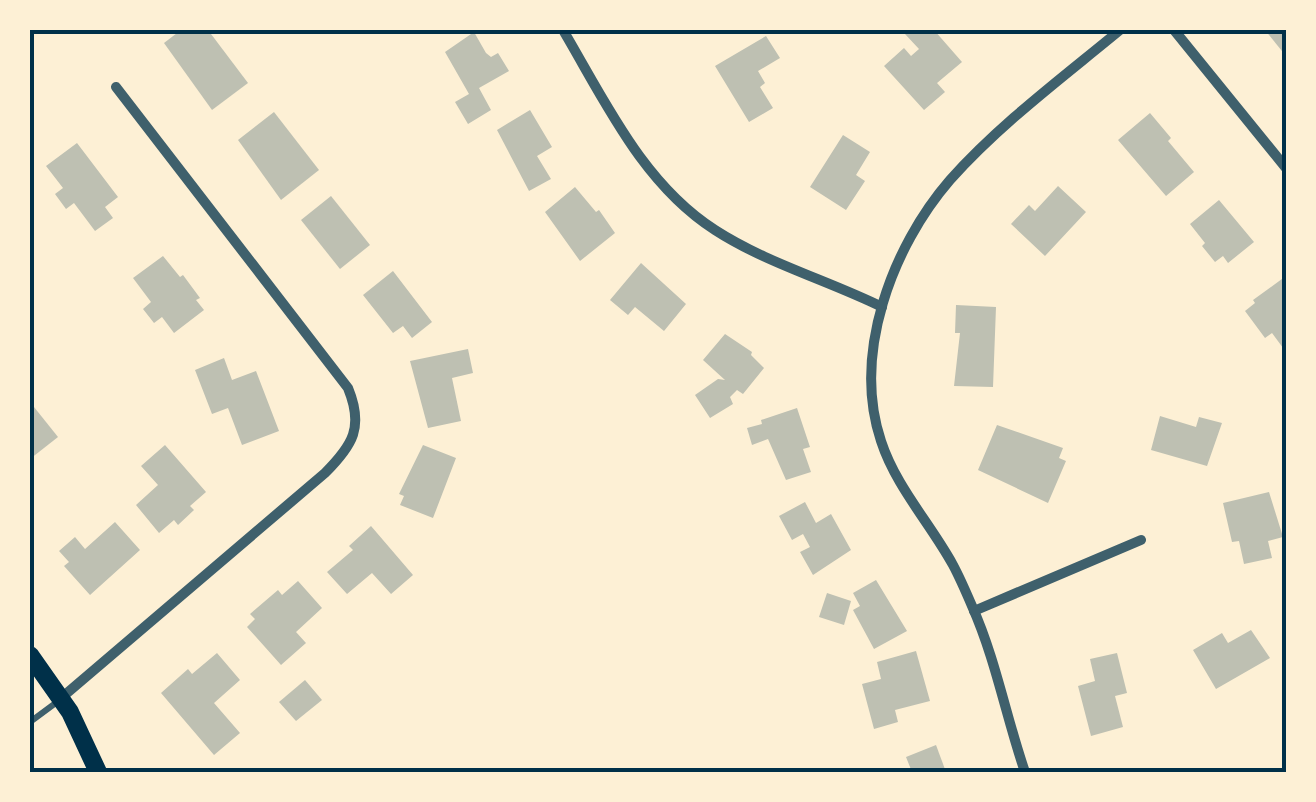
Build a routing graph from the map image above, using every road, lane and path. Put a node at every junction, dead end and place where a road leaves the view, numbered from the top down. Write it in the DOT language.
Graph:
graph roads {
  1 [pos="563,30"];
  2 [pos="1120,30"];
  3 [pos="1174,30"];
  4 [pos="116,87"];
  5 [pos="1286,168"];
  6 [pos="882,307"];
  7 [pos="1142,540"];
  8 [pos="974,610"];
  9 [pos="30,656"];
  10 [pos="60,699"];
  11 [pos="30,722"];
  12 [pos="98,772"];
  13 [pos="1025,772"];
  1 -- 6 [label="street"];
  2 -- 6 [label="street"];
  3 -- 5 [label="street"];
  4 -- 10 [label="street"];
  6 -- 8 [label="street"];
  7 -- 8 [label="street"];
  8 -- 13 [label="street"];
  9 -- 10 [label="main road"];
  10 -- 11 [label="lane"];
  10 -- 12 [label="main road"];
}
